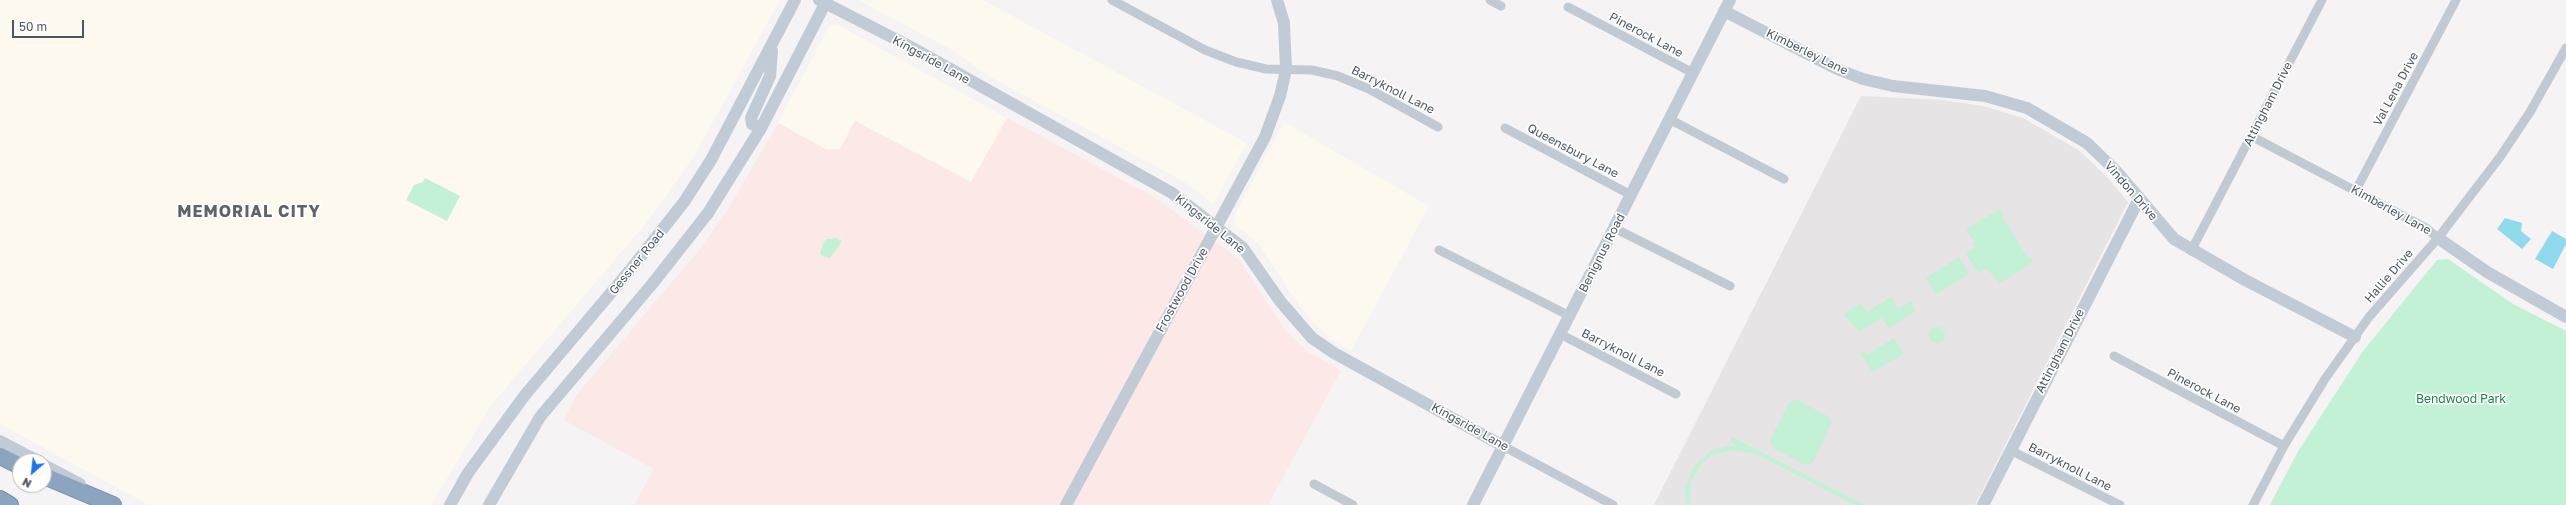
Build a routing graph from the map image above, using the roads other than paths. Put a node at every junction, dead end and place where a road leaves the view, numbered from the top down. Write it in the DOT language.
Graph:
graph roads {
  1 [pos="795,0"];
  2 [pos="1112,0"];
  3 [pos="1277,0"];
  4 [pos="1490,0"];
  5 [pos="1730,0"];
  6 [pos="2322,0"];
  7 [pos="2456,0"];
  8 [pos="824,1"];
  9 [pos="1501,6"];
  10 [pos="1568,8"];
  11 [pos="1724,11"];
  12 [pos="773,44"];
  13 [pos="2566,48"];
  14 [pos="1286,70"];
  15 [pos="1693,73"];
  16 [pos="1893,86"];
  17 [pos="1669,119"];
  18 [pos="1438,127"];
  19 [pos="761,128"];
  20 [pos="1504,128"];
  21 [pos="2252,136"];
  22 [pos="1784,179"];
  23 [pos="2356,190"];
  24 [pos="1631,195"];
  25 [pos="2139,199"];
  26 [pos="1217,226"];
  27 [pos="1614,228"];
  28 [pos="2438,238"];
  29 [pos="1439,250"];
  30 [pos="2191,251"];
  31 [pos="1730,286"];
  32 [pos="2565,315"];
  33 [pos="1570,316"];
  34 [pos="1560,334"];
  35 [pos="2355,337"];
  36 [pos="2114,356"];
  37 [pos="1676,394"];
  38 [pos="0,441"];
  39 [pos="1504,446"];
  40 [pos="2284,446"];
  41 [pos="2010,450"];
  42 [pos="23,453"];
  43 [pos="0,456"];
  44 [pos="12,462"];
  45 [pos="52,468"];
  46 [pos="52,479"];
  47 [pos="1314,484"];
  48 [pos="0,500"];
  49 [pos="10,505"];
  50 [pos="113,505"];
  51 [pos="118,505"];
  52 [pos="450,505"];
  53 [pos="488,505"];
  54 [pos="1066,505"];
  55 [pos="1353,505"];
  56 [pos="1473,505"];
  57 [pos="1613,505"];
  58 [pos="1983,505"];
  59 [pos="2120,505"];
  60 [pos="2254,505"];
  1 -- 12 [label="street, Gessner Road"];
  2 -- 14 [label="street, Barryknoll Lane"];
  3 -- 14 [label="street, Frostwood Drive"];
  4 -- 9 [label="street"];
  5 -- 11 [label="street, Benignus Road"];
  6 -- 21 [label="street, Attingham Drive"];
  7 -- 23 [label="street, Val Lena Drive"];
  8 -- 19 [label="street, Gessner Road"];
  8 -- 26 [label="street, Kingsride Lane"];
  10 -- 15 [label="street, Pinerock Lane"];
  11 -- 15 [label="street, Benignus Road"];
  11 -- 16 [label="street, Kimberley Lane"];
  12 -- 19 [label="street"];
  12 -- 52 [label="street, Gessner Road"];
  13 -- 28 [label="street, Hallie Drive"];
  14 -- 18 [label="street, Barryknoll Lane"];
  14 -- 26 [label="street, Frostwood Drive"];
  15 -- 17 [label="street, Benignus Road"];
  16 -- 25 [label="street, Vindon Drive"];
  17 -- 22 [label="street"];
  17 -- 24 [label="street, Benignus Road"];
  19 -- 53 [label="street, Gessner Road"];
  20 -- 24 [label="street, Queensbury Lane"];
  21 -- 23 [label="street, Kimberley Lane"];
  21 -- 30 [label="street, Attingham Drive"];
  23 -- 28 [label="street, Kimberley Lane"];
  24 -- 27 [label="street, Benignus Road"];
  25 -- 30 [label="street, Vindon Drive"];
  25 -- 41 [label="street, Attingham Drive"];
  26 -- 39 [label="street, Kingsride Lane"];
  26 -- 54 [label="street, Frostwood Drive"];
  27 -- 31 [label="street"];
  27 -- 33 [label="street, Benignus Road"];
  28 -- 32 [label="street, Kimberley Lane"];
  28 -- 35 [label="street, Hallie Drive"];
  29 -- 33 [label="street"];
  30 -- 35 [label="street, Vindon Drive"];
  33 -- 34 [label="street, Benignus Road"];
  34 -- 37 [label="street, Barryknoll Lane"];
  34 -- 39 [label="street, Benignus Road"];
  35 -- 40 [label="street, Hallie Drive"];
  36 -- 40 [label="street, Pinerock Lane"];
  38 -- 42 [label="street"];
  39 -- 56 [label="street, Benignus Road"];
  39 -- 57 [label="street, Kingsride Lane"];
  40 -- 60 [label="street, Hallie Drive"];
  41 -- 58 [label="street, Attingham Drive"];
  41 -- 59 [label="street, Barryknoll Lane"];
  43 -- 44 [label="highway"];
  45 -- 51 [label="street"];
  46 -- 50 [label="highway"];
  47 -- 55 [label="street"];
  48 -- 49 [label="highway"];
}
